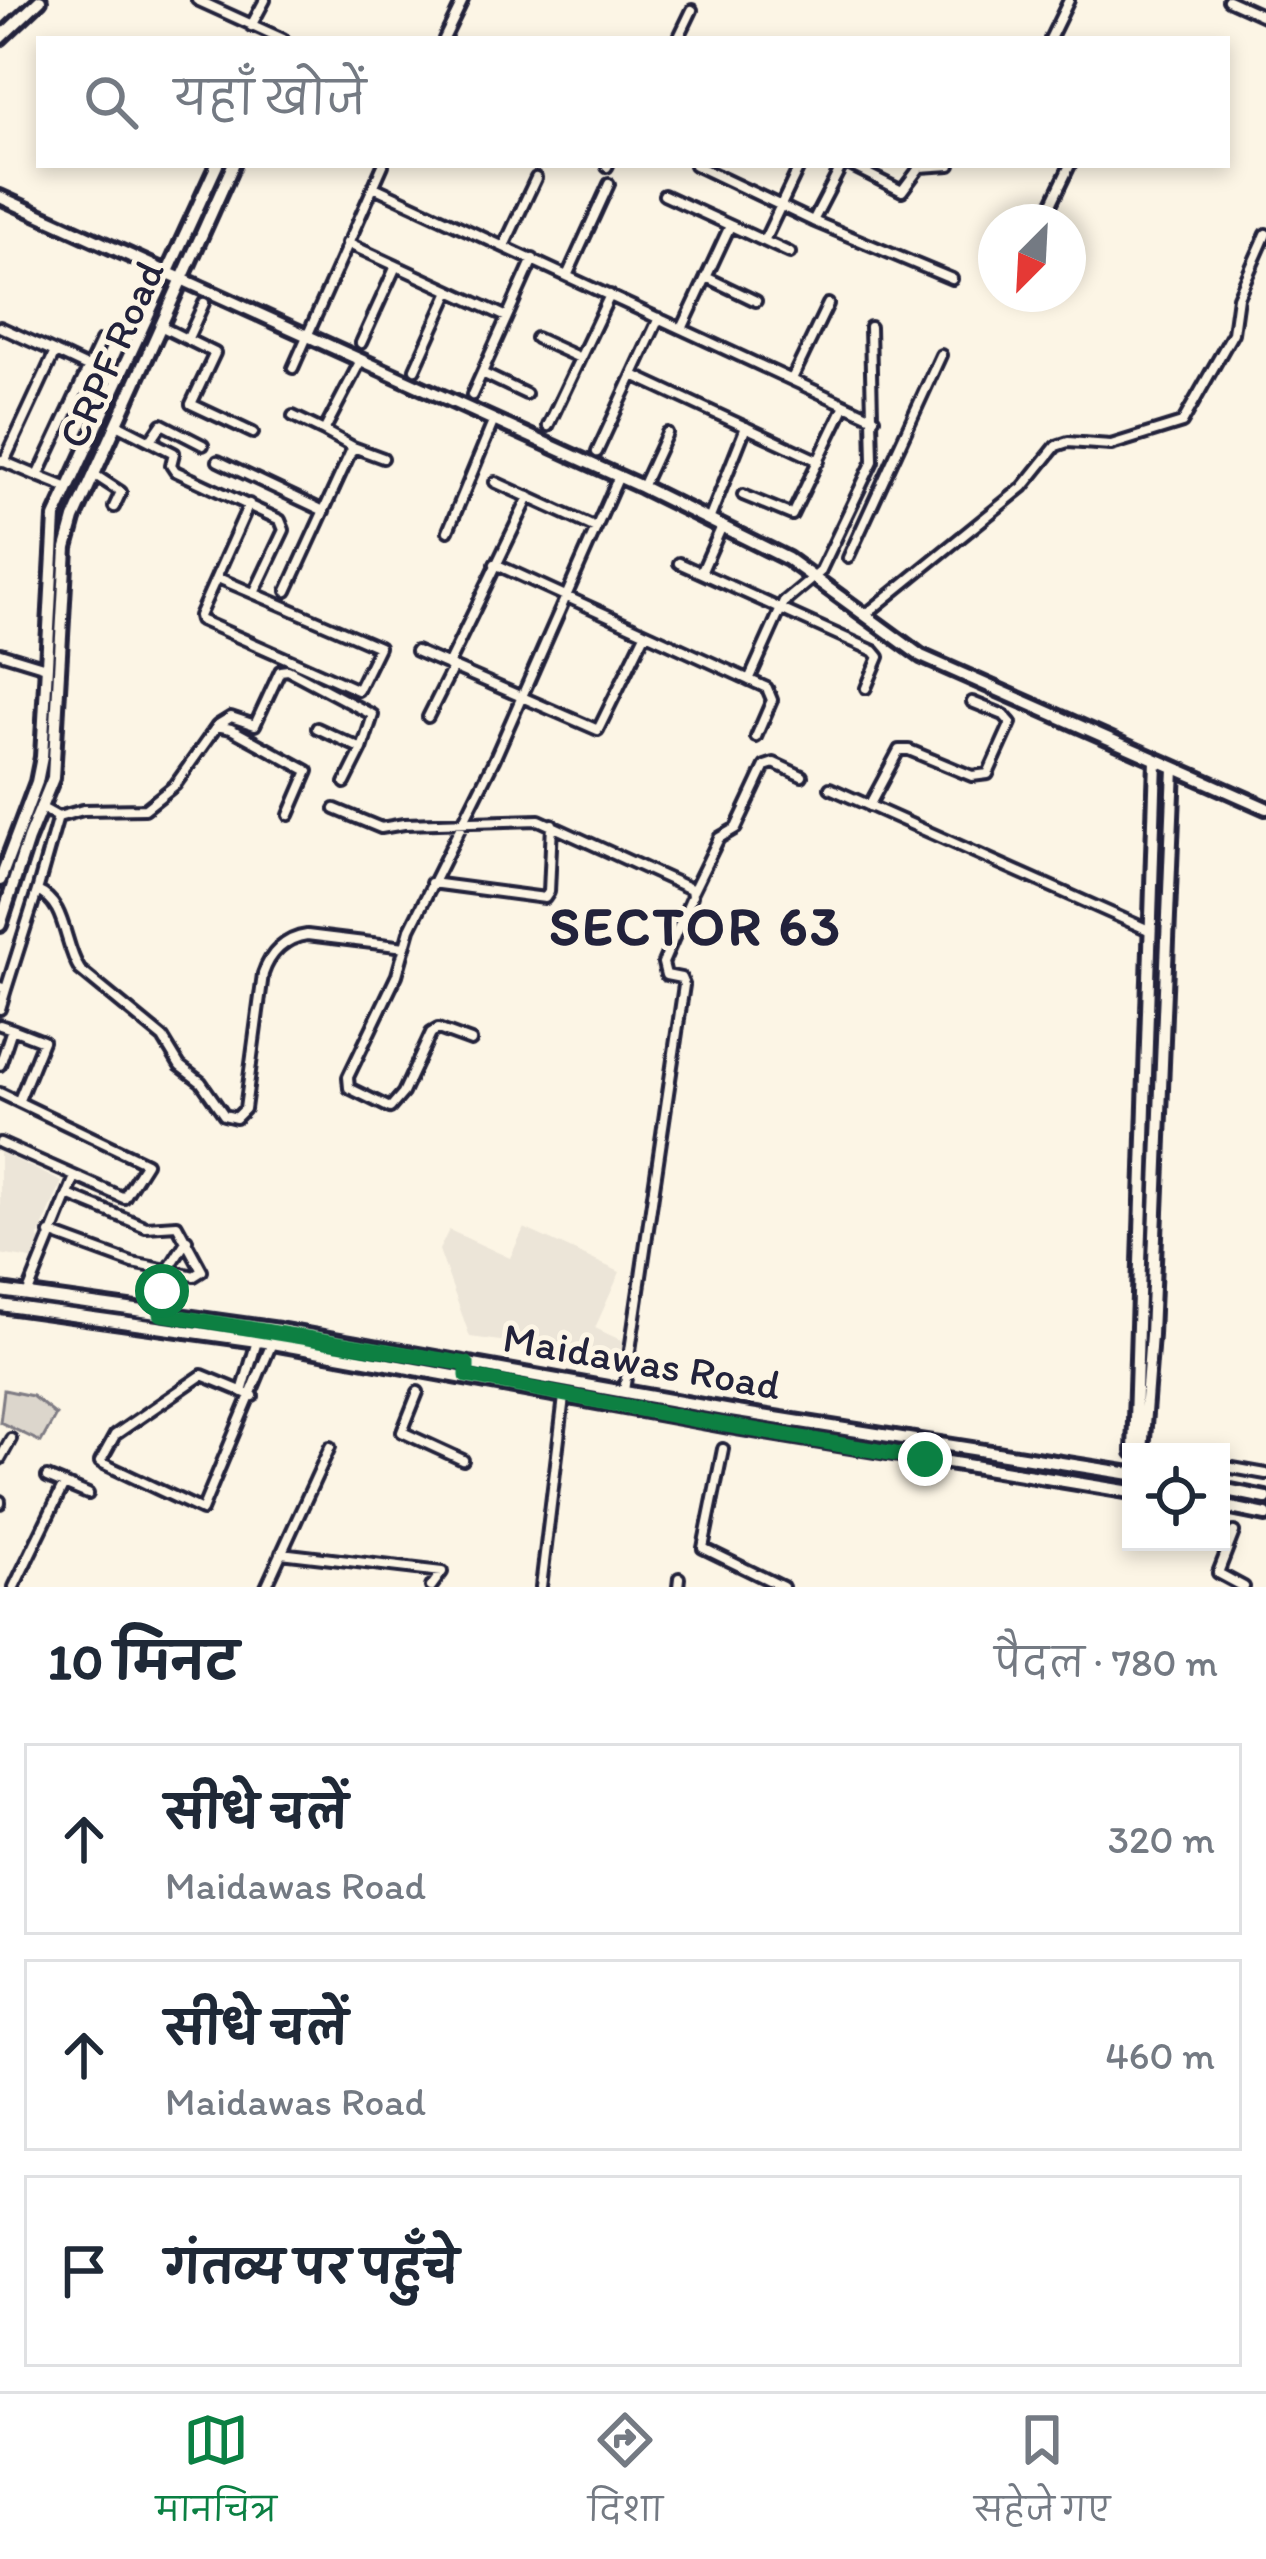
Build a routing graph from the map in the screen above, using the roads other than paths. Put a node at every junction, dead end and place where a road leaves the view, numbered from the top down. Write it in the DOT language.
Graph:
graph roads {
  1 [pos="40,0"];
  2 [pos="197,0"];
  3 [pos="265,0"];
  4 [pos="463,0"];
  5 [pos="1070,0"];
  6 [pos="1228,0"];
  7 [pos="692,10"];
  8 [pos="1266,17"];
  9 [pos="250,26"];
  10 [pos="275,36"];
  11 [pos="445,36"];
  12 [pos="679,36"];
  13 [pos="1052,36"];
  14 [pos="0,38"];
  15 [pos="217,168"];
  16 [pos="232,168"];
  17 [pos="382,168"];
  18 [pos="701,168"];
  19 [pos="799,168"];
  20 [pos="844,168"];
  21 [pos="853,168"];
  22 [pos="919,168"];
  23 [pos="1069,168"];
  24 [pos="536,178"];
  25 [pos="608,184"];
  26 [pos="374,187"];
  27 [pos="664,194"];
  28 [pos="0,197"];
  29 [pos="1051,204"];
  30 [pos="781,205"];
  31 [pos="813,220"];
  32 [pos="730,226"];
  33 [pos="1266,234"];
  34 [pos="764,241"];
  35 [pos="347,243"];
  36 [pos="504,246"];
  37 [pos="790,253"];
  38 [pos="533,260"];
  39 [pos="396,266"];
  40 [pos="168,273"];
  41 [pos="568,276"];
  42 [pos="706,277"];
  43 [pos="182,279"];
  44 [pos="952,279"];
  45 [pos="450,291"];
  46 [pos="610,296"];
  47 [pos="756,301"];
  48 [pos="204,303"];
  49 [pos="828,304"];
  50 [pos="507,317"];
  51 [pos="659,318"];
  52 [pos="160,326"];
  53 [pos="0,327"];
  54 [pos="870,327"];
  55 [pos="682,329"];
  56 [pos="305,335"];
  57 [pos="188,338"];
  58 [pos="536,338"];
  59 [pos="101,341"];
  60 [pos="361,343"];
  61 [pos="55,352"];
  62 [pos="941,355"];
  63 [pos="580,358"];
  64 [pos="361,360"];
  65 [pos="89,368"];
  66 [pos="293,368"];
  67 [pos="415,369"];
  68 [pos="482,373"];
  69 [pos="633,375"];
  70 [pos="792,380"];
  71 [pos="117,381"];
  72 [pos="526,394"];
  73 [pos="472,395"];
  74 [pos="845,404"];
  75 [pos="293,416"];
  76 [pos="874,418"];
  77 [pos="494,420"];
  78 [pos="116,424"];
  79 [pos="548,427"];
  80 [pos="746,427"];
  81 [pos="324,431"];
  82 [pos="253,433"];
  83 [pos="667,433"];
  84 [pos="151,440"];
  85 [pos="203,445"];
  86 [pos="353,447"];
  87 [pos="596,452"];
  88 [pos="383,458"];
  89 [pos="2,461"];
  90 [pos="218,461"];
  91 [pos="819,461"];
  92 [pos="93,474"];
  93 [pos="38,476"];
  94 [pos="619,476"];
  95 [pos="495,482"];
  96 [pos="642,487"];
  97 [pos="68,488"];
  98 [pos="742,495"];
  99 [pos="529,496"];
  100 [pos="249,503"];
  101 [pos="114,507"];
  102 [pos="324,511"];
  103 [pos="846,519"];
  104 [pos="709,520"];
  105 [pos="722,526"];
  106 [pos="863,526"];
  107 [pos="596,528"];
  108 [pos="448,531"];
  109 [pos="848,558"];
  110 [pos="679,563"];
  111 [pos="495,564"];
  112 [pos="702,571"];
  113 [pos="218,578"];
  114 [pos="816,578"];
  115 [pos="256,589"];
  116 [pos="287,591"];
  117 [pos="566,596"];
  118 [pos="782,607"];
  119 [pos="865,615"];
  120 [pos="645,634"];
  121 [pos="416,651"];
  122 [pos="0,652"];
  123 [pos="450,666"];
  124 [pos="46,668"];
  125 [pos="749,680"];
  126 [pos="866,688"];
  127 [pos="522,699"];
  128 [pos="972,702"];
  129 [pos="428,717"];
  130 [pos="217,726"];
  131 [pos="317,728"];
  132 [pos="755,737"];
  133 [pos="362,749"];
  134 [pos="1156,760"];
  135 [pos="1174,767"];
  136 [pos="802,776"];
  137 [pos="345,783"];
  138 [pos="830,788"];
  139 [pos="31,798"];
  140 [pos="869,806"];
  141 [pos="43,808"];
  142 [pos="1266,808"];
  143 [pos="335,809"];
  144 [pos="289,815"];
  145 [pos="58,817"];
  146 [pos="459,824"];
  147 [pos="552,824"];
  148 [pos="0,880"];
  149 [pos="431,884"];
  150 [pos="37,891"];
  151 [pos="692,893"];
  152 [pos="0,925"];
  153 [pos="1151,931"];
  154 [pos="405,947"];
  155 [pos="3,988"];
  156 [pos="0,1009"];
  157 [pos="0,1025"];
  158 [pos="12,1029"];
  159 [pos="471,1041"];
  160 [pos="0,1065"];
  161 [pos="0,1093"];
  162 [pos="20,1100"];
  163 [pos="0,1143"];
  164 [pos="75,1178"];
  165 [pos="68,1195"];
  166 [pos="50,1234"];
  167 [pos="187,1240"];
  168 [pos="165,1269"];
  169 [pos="0,1291"];
  170 [pos="27,1295"];
  171 [pos="0,1305"];
  172 [pos="161,1314"];
  173 [pos="257,1341"];
  174 [pos="272,1343"];
  175 [pos="467,1370"];
  176 [pos="242,1391"];
  177 [pos="418,1392"];
  178 [pos="624,1392"];
  179 [pos="253,1396"];
  180 [pos="564,1397"];
  181 [pos="11,1439"];
  182 [pos="1138,1443"];
  183 [pos="1139,1443"];
  184 [pos="330,1447"];
  185 [pos="723,1449"];
  186 [pos="0,1459"];
  187 [pos="463,1460"];
  188 [pos="1230,1468"];
  189 [pos="1122,1473"];
  190 [pos="1266,1474"];
  191 [pos="47,1477"];
  192 [pos="64,1484"];
  193 [pos="1122,1490"];
  194 [pos="1230,1491"];
  195 [pos="88,1494"];
  196 [pos="1266,1498"];
  197 [pos="1230,1508"];
  198 [pos="1266,1515"];
  199 [pos="1234,1532"];
  200 [pos="281,1553"];
  201 [pos="14,1587"];
  202 [pos="266,1587"];
  203 [pos="431,1587"];
  204 [pos="541,1587"];
  205 [pos="783,1587"];
  206 [pos="1245,1587"];
  1 -- 14 [label="street"];
  2 -- 9 [label="street"];
  3 -- 9 [label="street"];
  4 -- 11 [label="street"];
  5 -- 13 [label="street"];
  6 -- 8 [label="street"];
  7 -- 12 [label="street"];
  9 -- 10 [label="street"];
  15 -- 40 [label="street"];
  16 -- 43 [label="street, CRPF Road"];
  17 -- 26 [label="street"];
  18 -- 30 [label="street"];
  19 -- 30 [label="street"];
  20 -- 31 [label="street"];
  21 -- 22 [label="street"];
  23 -- 29 [label="street"];
  24 -- 36 [label="street"];
  25 -- 41 [label="street"];
  26 -- 35 [label="street"];
  26 -- 36 [label="street"];
  27 -- 32 [label="street"];
  28 -- 40 [label="street"];
  30 -- 31 [label="street"];
  30 -- 34 [label="street"];
  31 -- 44 [label="street"];
  32 -- 34 [label="street"];
  32 -- 42 [label="street"];
  33 -- 119 [label="street"];
  34 -- 37 [label="street"];
  35 -- 39 [label="street"];
  35 -- 56 [label="street"];
  36 -- 38 [label="street"];
  38 -- 41 [label="street"];
  38 -- 50 [label="street"];
  39 -- 45 [label="street"];
  39 -- 60 [label="street"];
  40 -- 43 [label="street"];
  40 -- 71 [label="street"];
  41 -- 46 [label="street"];
  42 -- 47 [label="street"];
  42 -- 55 [label="street"];
  43 -- 52 [label="street, CRPF Road"];
  43 -- 56 [label="street"];
  45 -- 50 [label="street"];
  45 -- 67 [label="street"];
  46 -- 51 [label="street"];
  46 -- 63 [label="street"];
  48 -- 57 [label="street"];
  49 -- 70 [label="street"];
  50 -- 68 [label="street"];
  51 -- 55 [label="street"];
  51 -- 69 [label="street"];
  52 -- 57 [label="street"];
  52 -- 78 [label="street, CRPF Road"];
  53 -- 61 [label="street"];
  54 -- 76 [label="street"];
  55 -- 70 [label="street"];
  56 -- 64 [label="street"];
  56 -- 66 [label="street"];
  57 -- 82 [label="street"];
  58 -- 63 [label="street"];
  59 -- 65 [label="street"];
  61 -- 65 [label="street"];
  61 -- 89 [label="street"];
  62 -- 106 [label="street"];
  63 -- 79 [label="street"];
  64 -- 77 [label="street"];
  64 -- 81 [label="street"];
  65 -- 71 [label="street"];
  65 -- 93 [label="street"];
  68 -- 72 [label="street"];
  68 -- 73 [label="street"];
  69 -- 80 [label="street"];
  69 -- 87 [label="street"];
  70 -- 74 [label="street"];
  71 -- 97 [label="street"];
  74 -- 76 [label="street"];
  74 -- 91 [label="street"];
  75 -- 81 [label="street"];
  76 -- 103 [label="street"];
  77 -- 94 [label="street"];
  77 -- 108 [label="street"];
  78 -- 84 [label="street"];
  78 -- 92 [label="street, CRPF Road"];
  80 -- 91 [label="street"];
  80 -- 104 [label="street"];
  81 -- 86 [label="street"];
  83 -- 96 [label="street"];
  84 -- 85 [label="street"];
  84 -- 100 [label="street"];
  86 -- 88 [label="street"];
  86 -- 102 [label="street"];
  89 -- 93 [label="street"];
  90 -- 102 [label="street"];
  91 -- 98 [label="street"];
  92 -- 101 [label="street"];
  92 -- 141 [label="street, CRPF Road"];
  93 -- 97 [label="street"];
  94 -- 96 [label="street"];
  94 -- 107 [label="street"];
  95 -- 99 [label="street"];
  96 -- 104 [label="street"];
  97 -- 124 [label="street"];
  99 -- 107 [label="street"];
  99 -- 111 [label="street"];
  100 -- 113 [label="street"];
  100 -- 115 [label="street"];
  102 -- 116 [label="street"];
  103 -- 106 [label="street"];
  103 -- 114 [label="street"];
  104 -- 105 [label="street"];
  105 -- 112 [label="street"];
  105 -- 114 [label="street"];
  106 -- 109 [label="street"];
  107 -- 117 [label="street"];
  110 -- 112 [label="street"];
  111 -- 117 [label="street"];
  111 -- 123 [label="street"];
  112 -- 118 [label="street"];
  113 -- 113 [label="street"];
  114 -- 118 [label="street"];
  114 -- 119 [label="street"];
  117 -- 120 [label="street"];
  117 -- 127 [label="street"];
  118 -- 125 [label="street"];
  118 -- 126 [label="street"];
  119 -- 134 [label="street"];
  120 -- 125 [label="street"];
  120 -- 127 [label="street"];
  121 -- 123 [label="street"];
  122 -- 124 [label="street"];
  123 -- 127 [label="street"];
  123 -- 129 [label="street"];
  124 -- 139 [label="street"];
  125 -- 132 [label="street"];
  127 -- 146 [label="street"];
  128 -- 140 [label="street"];
  130 -- 133 [label="street"];
  130 -- 144 [label="street"];
  130 -- 145 [label="street"];
  131 -- 133 [label="street"];
  133 -- 137 [label="street"];
  134 -- 135 [label="street"];
  134 -- 153 [label="street"];
  135 -- 142 [label="street"];
  135 -- 183 [label="street"];
  136 -- 151 [label="street"];
  138 -- 140 [label="street"];
  139 -- 141 [label="street"];
  139 -- 148 [label="street"];
  140 -- 153 [label="street"];
  141 -- 145 [label="street"];
  141 -- 152 [label="street, CRPF Road"];
  143 -- 146 [label="street"];
  145 -- 150 [label="street"];
  146 -- 147 [label="street"];
  146 -- 149 [label="street"];
  147 -- 149 [label="street"];
  147 -- 151 [label="street"];
  149 -- 154 [label="street"];
  150 -- 154 [label="street"];
  150 -- 155 [label="street"];
  151 -- 178 [label="street"];
  153 -- 182 [label="street"];
  154 -- 159 [label="street"];
  155 -- 156 [label="street"];
  157 -- 158 [label="street"];
  158 -- 160 [label="street"];
  158 -- 162 [label="street"];
  161 -- 162 [label="street"];
  162 -- 164 [label="street"];
  163 -- 164 [label="street"];
  164 -- 165 [label="street"];
  165 -- 166 [label="street"];
  165 -- 167 [label="street"];
  166 -- 168 [label="street"];
  166 -- 170 [label="street"];
  167 -- 168 [label="street"];
  167 -- 168 [label="street"];
  168 -- 172 [label="street"];
  169 -- 170 [label="street, Maidawas Road"];
  170 -- 172 [label="street, Maidawas Road"];
  171 -- 173 [label="street, Maidawas Road"];
  172 -- 175 [label="street, Maidawas Road"];
  173 -- 174 [label="street, Maidawas Road"];
  173 -- 176 [label="street"];
  174 -- 175 [label="street, Maidawas Road"];
  174 -- 179 [label="street"];
  175 -- 178 [label="street, Maidawas Road"];
  175 -- 180 [label="street, Maidawas Road"];
  176 -- 179 [label="street"];
  176 -- 179 [label="street"];
  177 -- 187 [label="street"];
  178 -- 189 [label="street, Maidawas Road"];
  180 -- 193 [label="street, Maidawas Road"];
  180 -- 204 [label="street"];
  181 -- 186 [label="street"];
  184 -- 200 [label="street"];
  185 -- 205 [label="street"];
  188 -- 190 [label="street"];
  191 -- 192 [label="street"];
  192 -- 195 [label="street"];
  192 -- 201 [label="street"];
  194 -- 196 [label="street"];
  197 -- 198 [label="street"];
  199 -- 206 [label="street"];
  200 -- 202 [label="street"];
  200 -- 203 [label="street"];
}
